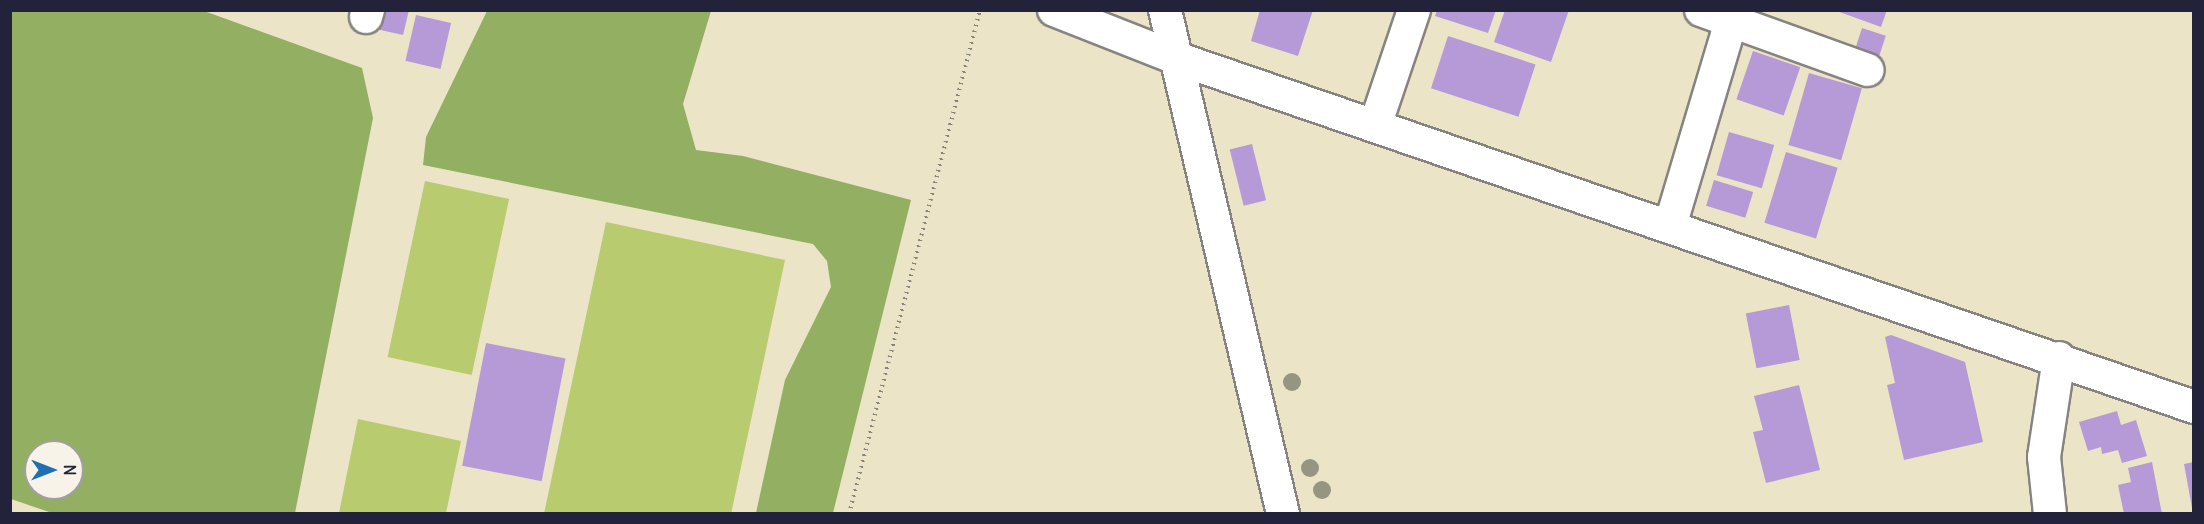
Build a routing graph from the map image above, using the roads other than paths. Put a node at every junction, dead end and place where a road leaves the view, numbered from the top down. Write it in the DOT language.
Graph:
graph roads {
  1 [pos="1054,10"];
  2 [pos="1165,10"];
  3 [pos="1414,10"];
  4 [pos="1701,10"];
  5 [pos="1731,21"];
  6 [pos="1176,58"];
  7 [pos="1868,70"];
  8 [pos="1376,126"];
  9 [pos="1670,226"];
  10 [pos="2059,358"];
  11 [pos="2193,407"];
  12 [pos="1283,513"];
  13 [pos="2049,513"];
  1 -- 6 [label="street"];
  2 -- 6 [label="street"];
  3 -- 8 [label="street"];
  4 -- 5 [label="street"];
  5 -- 7 [label="street"];
  5 -- 9 [label="street"];
  6 -- 8 [label="street"];
  6 -- 12 [label="street"];
  8 -- 9 [label="street"];
  9 -- 10 [label="street"];
  10 -- 11 [label="street"];
  10 -- 13 [label="street"];
}
